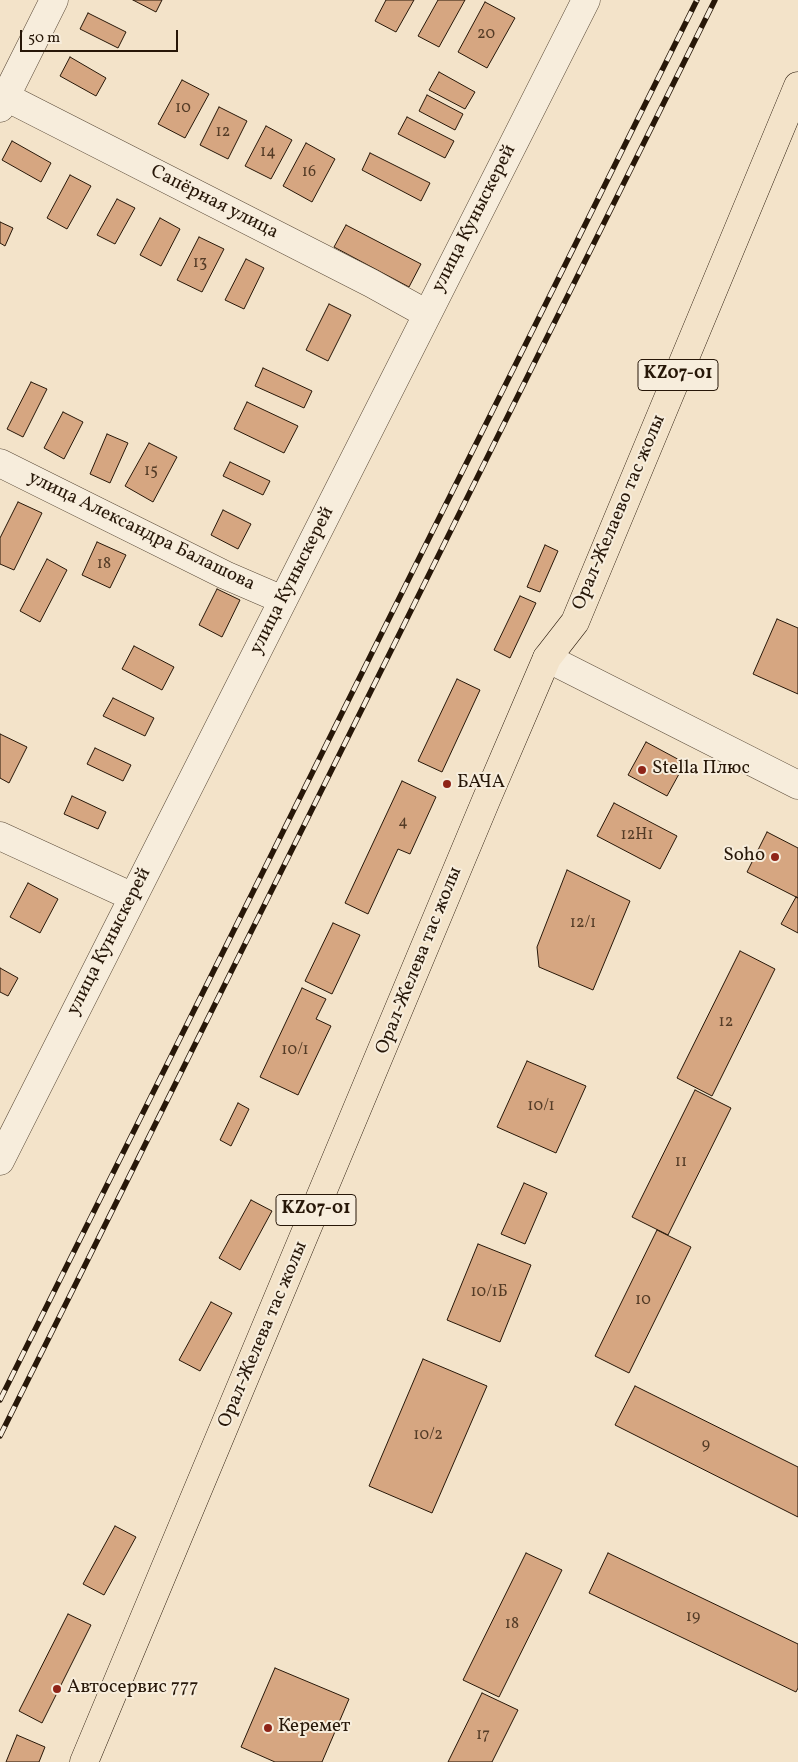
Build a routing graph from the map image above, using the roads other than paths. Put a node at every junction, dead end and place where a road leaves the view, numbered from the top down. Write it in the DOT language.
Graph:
graph roads {
  1 [pos="54,0"];
  2 [pos="578,2"];
  3 [pos="798,86"];
  4 [pos="2,100"];
  5 [pos="428,314"];
  6 [pos="0,463"];
  7 [pos="283,600"];
  8 [pos="547,658"];
  9 [pos="798,785"];
  10 [pos="0,836"];
  11 [pos="134,897"];
  12 [pos="0,1161"];
  13 [pos="84,1762"];
  1 -- 4 [label="street"];
  2 -- 5 [label="street, улица Куныскерей"];
  3 -- 8 [label="main road, Орал-Желаево тас жолы / KZ07-01"];
  4 -- 5 [label="street, Сапёрная улица"];
  5 -- 7 [label="street, улица Куныскерей"];
  6 -- 7 [label="street, улица Александра Балашова"];
  7 -- 11 [label="street, улица Куныскерей"];
  8 -- 9 [label="street"];
  8 -- 13 [label="main road, Орал-Желева тас жолы / KZ07-01"];
  10 -- 11 [label="street"];
  11 -- 12 [label="street, улица Куныскерей"];
}
